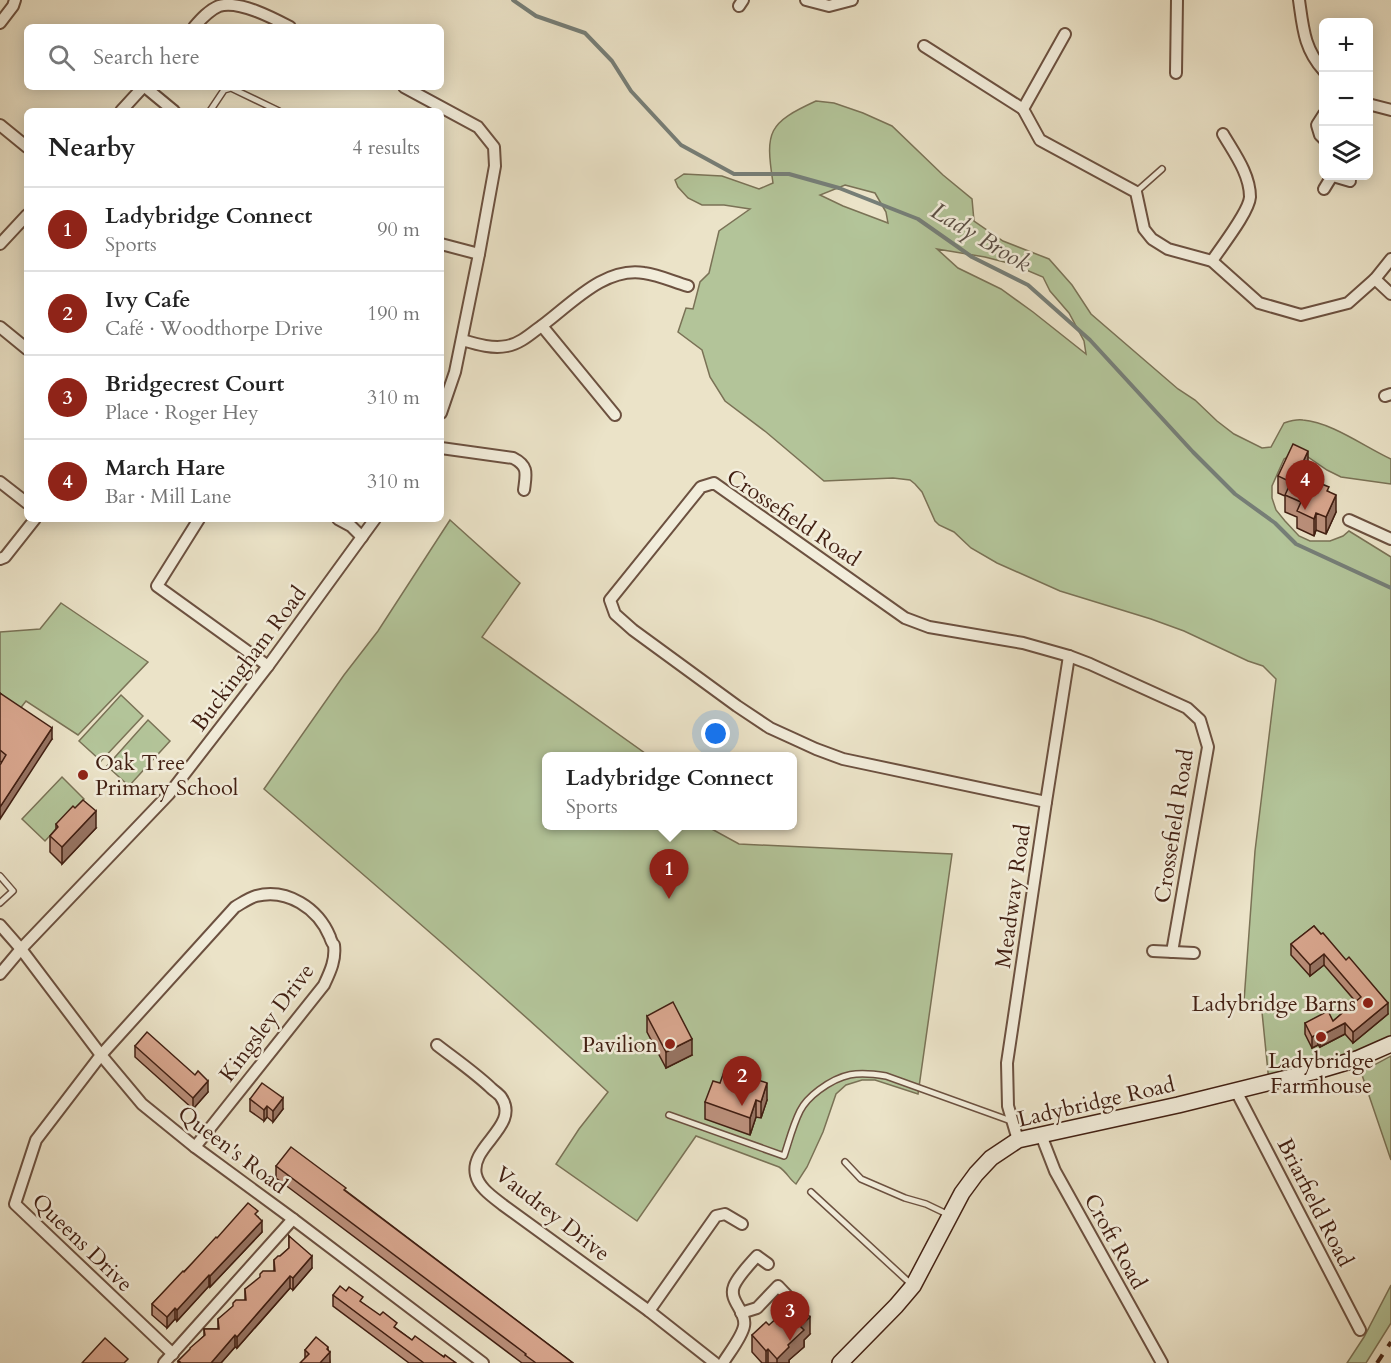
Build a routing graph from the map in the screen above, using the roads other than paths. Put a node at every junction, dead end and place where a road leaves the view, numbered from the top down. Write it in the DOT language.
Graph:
graph roads {
  1 [pos="15,0"];
  2 [pos="806,0"];
  3 [pos="852,0"];
  4 [pos="1177,0"];
  5 [pos="1299,0"];
  6 [pos="222,3"];
  7 [pos="0,23"];
  8 [pos="196,24"];
  9 [pos="284,24"];
  10 [pos="1065,34"];
  11 [pos="924,46"];
  12 [pos="1319,66"];
  13 [pos="1176,73"];
  14 [pos="141,90"];
  15 [pos="148,90"];
  16 [pos="224,90"];
  17 [pos="235,90"];
  18 [pos="410,90"];
  19 [pos="1373,105"];
  20 [pos="124,108"];
  21 [pos="170,108"];
  22 [pos="212,108"];
  23 [pos="273,108"];
  24 [pos="443,108"];
  25 [pos="444,109"];
  26 [pos="1023,109"];
  27 [pos="1391,110"];
  28 [pos="0,125"];
  29 [pos="1223,134"];
  30 [pos="24,145"];
  31 [pos="1162,169"];
  32 [pos="1330,180"];
  33 [pos="1347,180"];
  34 [pos="1350,181"];
  35 [pos="1324,189"];
  36 [pos="1136,192"];
  37 [pos="24,218"];
  38 [pos="0,244"];
  39 [pos="444,245"];
  40 [pos="479,254"];
  41 [pos="1391,259"];
  42 [pos="1212,261"];
  43 [pos="1375,279"];
  44 [pos="688,286"];
  45 [pos="1391,294"];
  46 [pos="542,326"];
  47 [pos="0,327"];
  48 [pos="462,340"];
  49 [pos="24,347"];
  50 [pos="444,405"];
  51 [pos="615,415"];
  52 [pos="444,448"];
  53 [pos="0,482"];
  54 [pos="524,490"];
  55 [pos="24,501"];
  56 [pos="1349,520"];
  57 [pos="33,522"];
  58 [pos="197,522"];
  59 [pos="344,522"];
  60 [pos="373,522"];
  61 [pos="362,537"];
  62 [pos="1391,539"];
  63 [pos="0,559"];
  64 [pos="1069,656"];
  65 [pos="268,666"];
  66 [pos="1046,802"];
  67 [pos="0,876"];
  68 [pos="0,903"];
  69 [pos="0,925"];
  70 [pos="21,949"];
  71 [pos="1153,951"];
  72 [pos="1172,952"];
  73 [pos="1194,953"];
  74 [pos="0,974"];
  75 [pos="1391,1044"];
  76 [pos="437,1045"];
  77 [pos="101,1055"];
  78 [pos="1236,1090"];
  79 [pos="669,1115"];
  80 [pos="1011,1121"];
  81 [pos="1041,1135"];
  82 [pos="1018,1140"];
  83 [pos="195,1147"];
  84 [pos="845,1162"];
  85 [pos="811,1192"];
  86 [pos="950,1216"];
  87 [pos="293,1219"];
  88 [pos="742,1224"];
  89 [pos="768,1264"];
  90 [pos="913,1286"];
  91 [pos="800,1309"];
  92 [pos="649,1311"];
  93 [pos="741,1313"];
  94 [pos="1360,1330"];
  95 [pos="173,1354"];
  96 [pos="164,1363"];
  97 [pos="483,1363"];
  98 [pos="715,1363"];
  99 [pos="723,1363"];
  100 [pos="840,1363"];
  101 [pos="1162,1363"];
  1 -- 7 [label="street"];
  2 -- 3 [label="street"];
  4 -- 13 [label="street"];
  5 -- 12 [label="street"];
  6 -- 8 [label="street"];
  6 -- 9 [label="street"];
  10 -- 26 [label="street"];
  11 -- 26 [label="street"];
  14 -- 20 [label="street"];
  15 -- 21 [label="street"];
  16 -- 22 [label="lane"];
  17 -- 23 [label="lane"];
  18 -- 24 [label="street"];
  19 -- 27 [label="street"];
  25 -- 40 [label="street"];
  26 -- 36 [label="street"];
  28 -- 30 [label="street"];
  29 -- 42 [label="street"];
  31 -- 36 [label="lane"];
  32 -- 35 [label="street"];
  33 -- 34 [label="street"];
  36 -- 42 [label="street"];
  37 -- 38 [label="street"];
  39 -- 40 [label="street"];
  40 -- 48 [label="street"];
  41 -- 43 [label="street"];
  42 -- 43 [label="street"];
  43 -- 45 [label="street"];
  44 -- 46 [label="street"];
  46 -- 48 [label="street"];
  46 -- 51 [label="street"];
  47 -- 49 [label="street"];
  48 -- 50 [label="street"];
  52 -- 54 [label="street"];
  53 -- 55 [label="street"];
  56 -- 62 [label="street"];
  57 -- 63 [label="street"];
  58 -- 65 [label="street"];
  59 -- 61 [label="street"];
  60 -- 61 [label="street, Buckingham Road"];
  61 -- 65 [label="street, Buckingham Road"];
  64 -- 66 [label="street, Meadway Road"];
  64 -- 66 [label="street, Crossefield Road"];
  64 -- 72 [label="street, Crossefield Road"];
  65 -- 70 [label="street, Buckingham Road"];
  66 -- 80 [label="street, Meadway Road"];
  67 -- 68 [label="lane"];
  69 -- 70 [label="street, Queen's Road"];
  70 -- 74 [label="street, Buckingham Road"];
  70 -- 77 [label="street, Queen's Road"];
  71 -- 72 [label="street"];
  72 -- 73 [label="street"];
  75 -- 78 [label="street, Ladybridge Road"];
  76 -- 92 [label="street, Vaudrey Drive"];
  77 -- 83 [label="street, Queen's Road"];
  77 -- 83 [label="street, Kingsley Drive"];
  77 -- 95 [label="street, Queens Drive"];
  78 -- 81 [label="street, Ladybridge Road"];
  78 -- 94 [label="street, Briarfield Road"];
  79 -- 80 [label="lane"];
  80 -- 82 [label="street, Meadway Road"];
  81 -- 82 [label="street, Ladybridge Road"];
  81 -- 101 [label="street, Croft Road"];
  82 -- 86 [label="street, Ladybridge Road"];
  83 -- 87 [label="street, Queen's Road"];
  84 -- 86 [label="lane"];
  85 -- 90 [label="lane"];
  86 -- 90 [label="street, Ladybridge Road"];
  87 -- 95 [label="street"];
  87 -- 97 [label="street, Queen's Road"];
  88 -- 92 [label="street"];
  89 -- 93 [label="street"];
  90 -- 100 [label="street, Ladybridge Road"];
  91 -- 93 [label="street"];
  92 -- 98 [label="street, Vaudrey Drive"];
  93 -- 99 [label="street"];
  95 -- 96 [label="street"];
}
